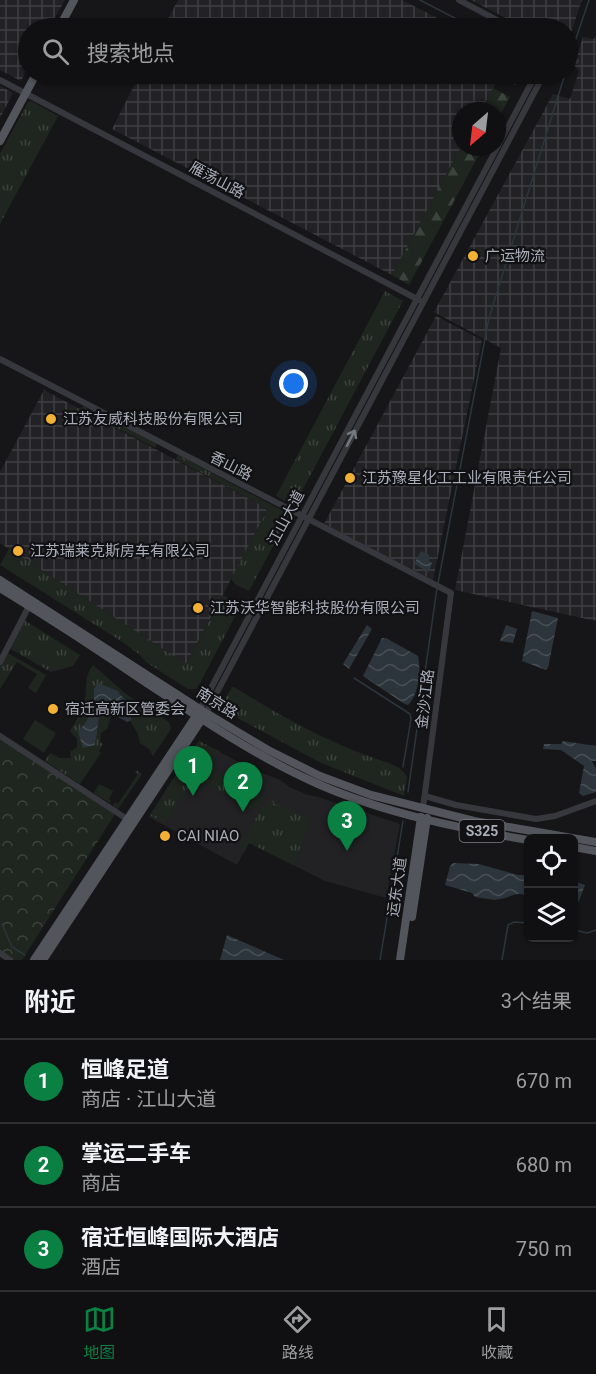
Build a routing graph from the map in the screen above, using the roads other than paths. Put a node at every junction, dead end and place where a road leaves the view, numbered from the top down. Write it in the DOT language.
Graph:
graph roads {
  1 [pos="74,0"];
  2 [pos="459,0"];
  3 [pos="64,18"];
  4 [pos="493,18"];
  5 [pos="0,80"];
  6 [pos="30,84"];
  7 [pos="531,84"];
  8 [pos="539,84"];
  9 [pos="25,93"];
  10 [pos="0,141"];
  11 [pos="420,300"];
  12 [pos="0,359"];
  13 [pos="306,518"];
  14 [pos="0,580"];
  15 [pos="0,588"];
  16 [pos="451,594"];
  17 [pos="29,606"];
  18 [pos="0,662"];
  19 [pos="201,714"];
  20 [pos="0,736"];
  21 [pos="424,796"];
  22 [pos="596,801"];
  23 [pos="424,815"];
  24 [pos="436,816"];
  25 [pos="127,819"];
  26 [pos="524,839"];
  27 [pos="596,842"];
  28 [pos="578,848"];
  29 [pos="596,851"];
  30 [pos="0,953"];
  31 [pos="10,960"];
  32 [pos="34,960"];
  33 [pos="43,960"];
  34 [pos="400,960"];
  35 [pos="405,960"];
  1 -- 3 [label="main road"];
  2 -- 4 [label="street"];
  5 -- 9 [label="street, 雁荡山路"];
  6 -- 9 [label="main road"];
  7 -- 11 [label="street, 江山大道"];
  8 -- 11 [label="street, 江山大道"];
  9 -- 10 [label="main road"];
  9 -- 11 [label="street, 雁荡山路"];
  11 -- 13 [label="street, 江山大道"];
  12 -- 13 [label="street, 香山路"];
  13 -- 16 [label="street, 香山路"];
  13 -- 19 [label="street, 江山大道"];
  14 -- 19 [label="main road, 南京路 / S325"];
  15 -- 17 [label="main road, 南京路 / S325"];
  16 -- 21 [label="street, 金沙江路"];
  17 -- 18 [label="street"];
  17 -- 19 [label="main road, 南京路 / S325"];
  19 -- 23 [label="main road, 南京路 / S325"];
  19 -- 25 [label="main road, 江山大道"];
  19 -- 33 [label="main road, 江山大道"];
  20 -- 25 [label="street"];
  21 -- 22 [label="street"];
  21 -- 23 [label="street, 金沙江路"];
  23 -- 24 [label="main road, 南京路 / S325"];
  23 -- 34 [label="main road, 运东大道"];
  23 -- 35 [label="main road, 运东大道"];
  24 -- 26 [label="main road, S325"];
  24 -- 27 [label="main road, S325"];
  25 -- 32 [label="main road, 江山大道"];
  28 -- 29 [label="main road"];
  30 -- 31 [label="street"];
}
